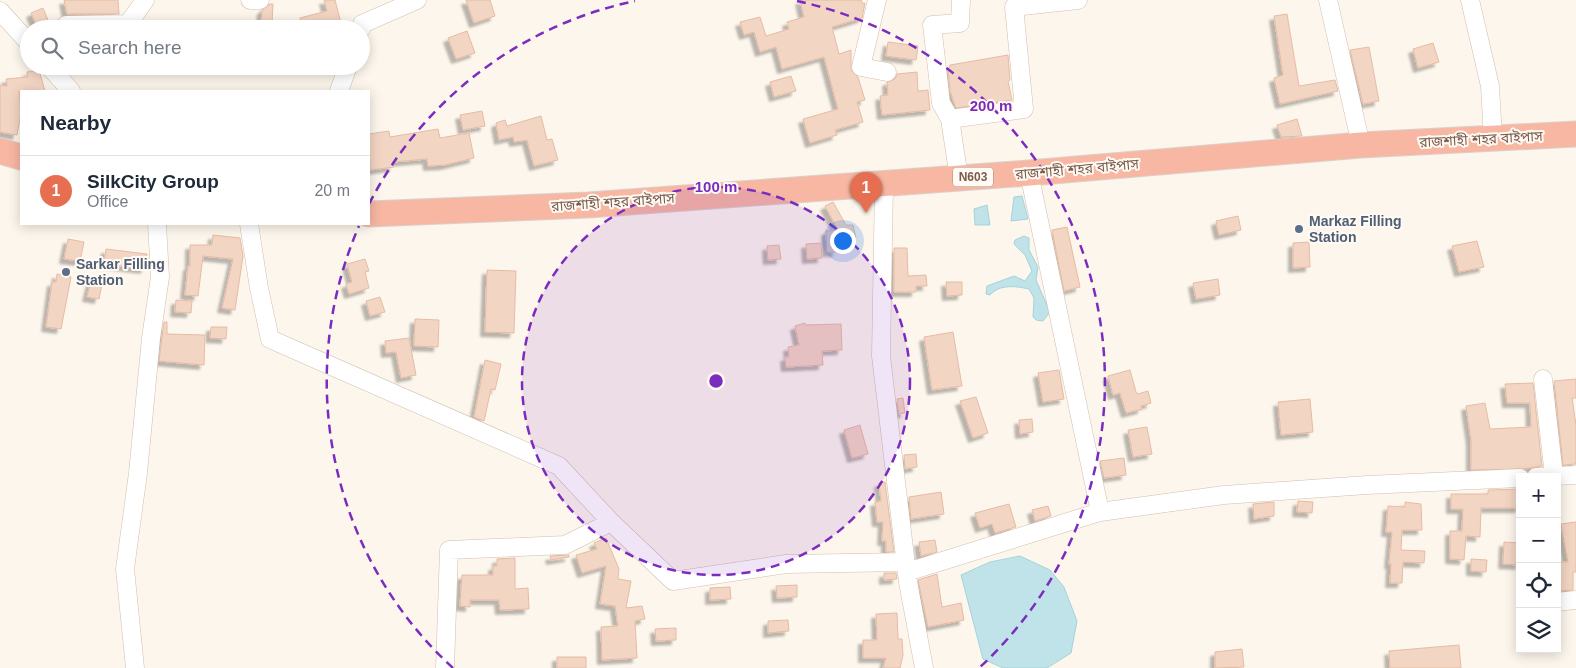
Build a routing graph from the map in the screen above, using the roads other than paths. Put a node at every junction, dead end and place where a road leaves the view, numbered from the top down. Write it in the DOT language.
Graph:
graph roads {
  1 [pos="145,0"];
  2 [pos="250,0"];
  3 [pos="260,0"];
  4 [pos="417,0"];
  5 [pos="877,0"];
  6 [pos="961,0"];
  7 [pos="1078,0"];
  8 [pos="1328,0"];
  9 [pos="1470,0"];
  10 [pos="0,11"];
  11 [pos="131,20"];
  12 [pos="370,21"];
  13 [pos="20,33"];
  14 [pos="887,72"];
  15 [pos="57,75"];
  16 [pos="345,75"];
  17 [pos="70,90"];
  18 [pos="339,90"];
  19 [pos="950,119"];
  20 [pos="1576,134"];
  21 [pos="1493,138"];
  22 [pos="1361,145"];
  23 [pos="0,151"];
  24 [pos="20,157"];
  25 [pos="1028,173"];
  26 [pos="958,178"];
  27 [pos="884,184"];
  28 [pos="370,214"];
  29 [pos="157,225"];
  30 [pos="249,225"];
  31 [pos="1543,379"];
  32 [pos="1554,473"];
  33 [pos="1576,474"];
  34 [pos="1561,475"];
  35 [pos="1516,478"];
  36 [pos="1100,512"];
  37 [pos="611,522"];
  38 [pos="906,567"];
  39 [pos="1576,600"];
  40 [pos="1561,602"];
  41 [pos="135,668"];
  42 [pos="446,668"];
  43 [pos="924,668"];
  1 -- 11 [label="street"];
  2 -- 3 [label="street"];
  4 -- 12 [label="street"];
  5 -- 14 [label="street"];
  6 -- 19 [label="street"];
  7 -- 19 [label="street"];
  8 -- 22 [label="street"];
  9 -- 21 [label="street"];
  10 -- 13 [label="street"];
  15 -- 17 [label="street"];
  16 -- 18 [label="street"];
  19 -- 26 [label="street"];
  20 -- 21 [label="highway, রাজশাহী শহর বাইপাস / N603"];
  21 -- 22 [label="highway, রাজশাহী শহর বাইপাস / N603"];
  22 -- 25 [label="highway, রাজশাহী শহর বাইপাস / N603"];
  23 -- 24 [label="highway"];
  25 -- 26 [label="highway, রাজশাহী শহর বাইপাস / N603"];
  25 -- 36 [label="street"];
  26 -- 27 [label="highway, রাজশাহী শহর বাইপাস / N603"];
  27 -- 28 [label="highway, রাজশাহী শহর বাইপাস / N603"];
  27 -- 38 [label="street"];
  29 -- 41 [label="street"];
  30 -- 37 [label="street"];
  31 -- 32 [label="street"];
  33 -- 34 [label="street"];
  35 -- 36 [label="street"];
  36 -- 38 [label="street"];
  37 -- 38 [label="street"];
  37 -- 42 [label="street"];
  38 -- 43 [label="street"];
  39 -- 40 [label="street"];
}
